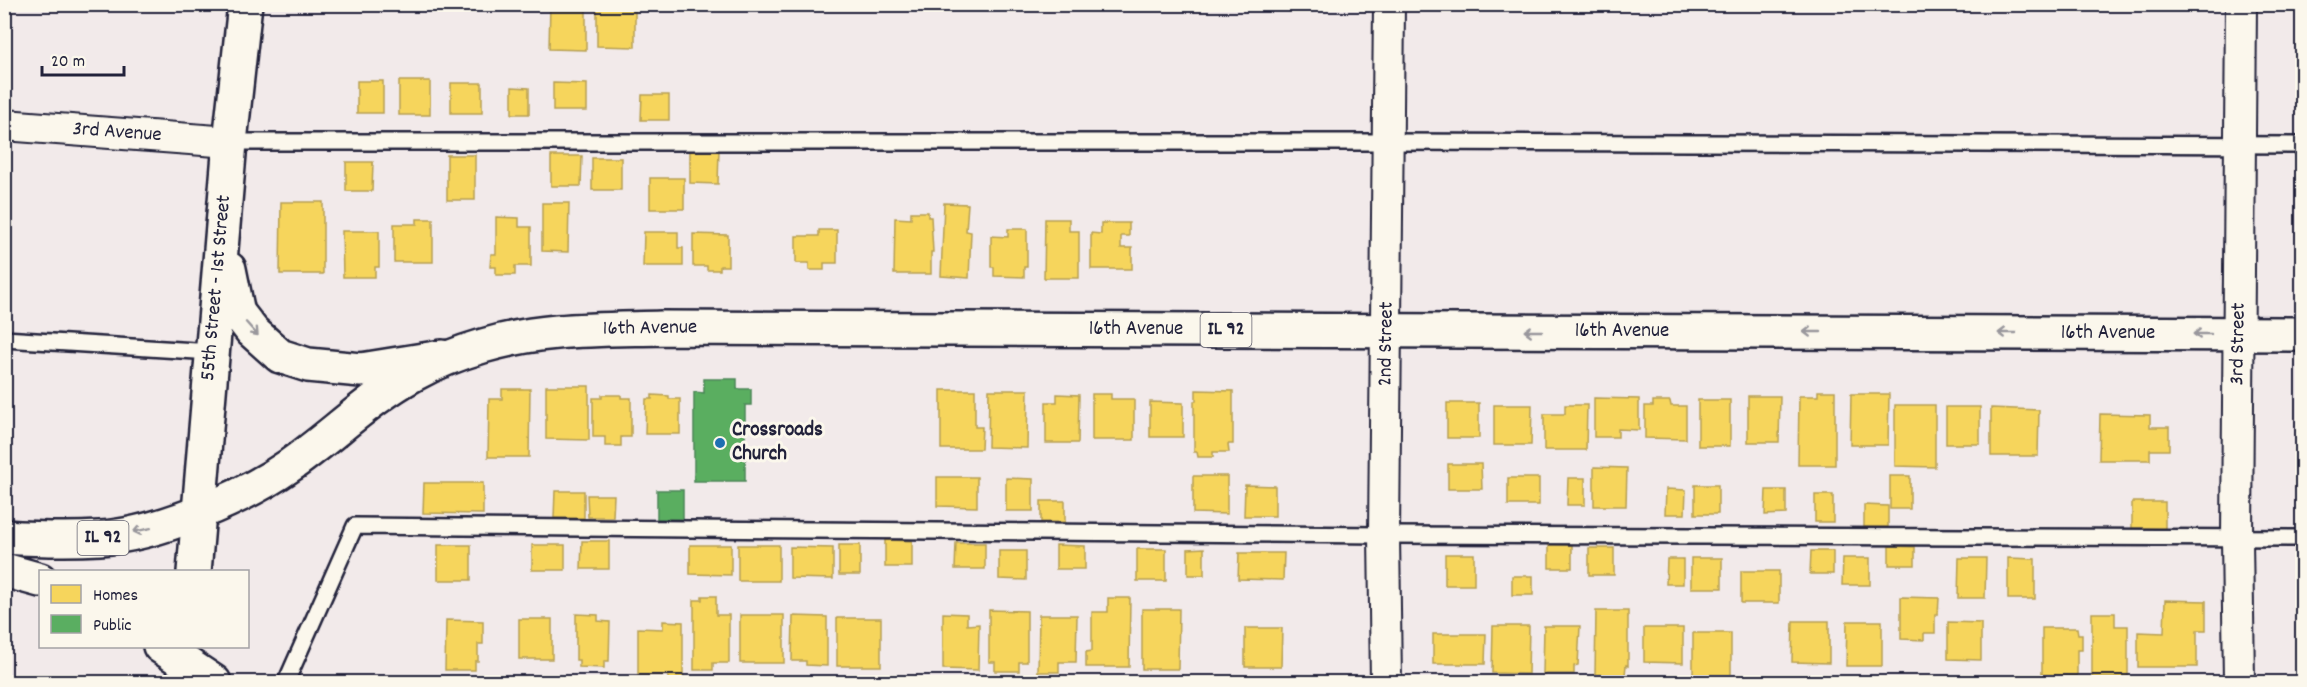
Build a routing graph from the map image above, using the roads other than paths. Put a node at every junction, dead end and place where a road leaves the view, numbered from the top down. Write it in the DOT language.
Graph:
graph roads {
  1 [pos="245,4"];
  2 [pos="1389,4"];
  3 [pos="2241,4"];
  4 [pos="4,124"];
  5 [pos="230,142"];
  6 [pos="1389,142"];
  7 [pos="2241,145"];
  8 [pos="2302,145"];
  9 [pos="222,235"];
  10 [pos="1387,331"];
  11 [pos="2239,334"];
  12 [pos="2302,334"];
  13 [pos="4,339"];
  14 [pos="212,352"];
  15 [pos="461,354"];
  16 [pos="198,513"];
  17 [pos="1384,535"];
  18 [pos="4,537"];
  19 [pos="2237,538"];
  20 [pos="2302,538"];
  21 [pos="4,570"];
  22 [pos="194,570"];
  23 [pos="39,580"];
  24 [pos="163,648"];
  25 [pos="195,669"];
  26 [pos="286,682"];
  27 [pos="1386,682"];
  28 [pos="2239,682"];
  1 -- 5 [label="main road, 55th Street - 1st Street"];
  2 -- 6 [label="street, 2nd Street"];
  3 -- 7 [label="street, 3rd Street"];
  4 -- 5 [label="street, 3rd Avenue"];
  5 -- 6 [label="lane"];
  5 -- 9 [label="main road, 55th Street - 1st Street"];
  6 -- 7 [label="lane"];
  6 -- 10 [label="street, 2nd Street"];
  7 -- 8 [label="lane"];
  7 -- 11 [label="street, 3rd Street"];
  9 -- 14 [label="main road, 55th Street - 1st Street"];
  9 -- 15 [label="main road, one-way"];
  11 -- 10 [label="main road, 16th Avenue / IL 92, one-way"];
  10 -- 15 [label="main road, 16th Avenue / IL 92"];
  10 -- 17 [label="street, 2nd Street"];
  11 -- 12 [label="main road, 16th Avenue / IL 92"];
  11 -- 19 [label="street, 3rd Street"];
  13 -- 14 [label="lane"];
  14 -- 16 [label="main road, 55th Street - 1st Street"];
  15 -- 16 [label="main road, 16th Avenue / IL 92"];
  16 -- 18 [label="main road, IL 92, one-way"];
  16 -- 22 [label="main road, 55th Street - 1st Street"];
  17 -- 19 [label="lane"];
  17 -- 26 [label="lane"];
  17 -- 27 [label="street, 2nd Street"];
  19 -- 20 [label="lane"];
  19 -- 28 [label="street, 3rd Street"];
  21 -- 23 [label="main road"];
  24 -- 25 [label="main road"];
}
